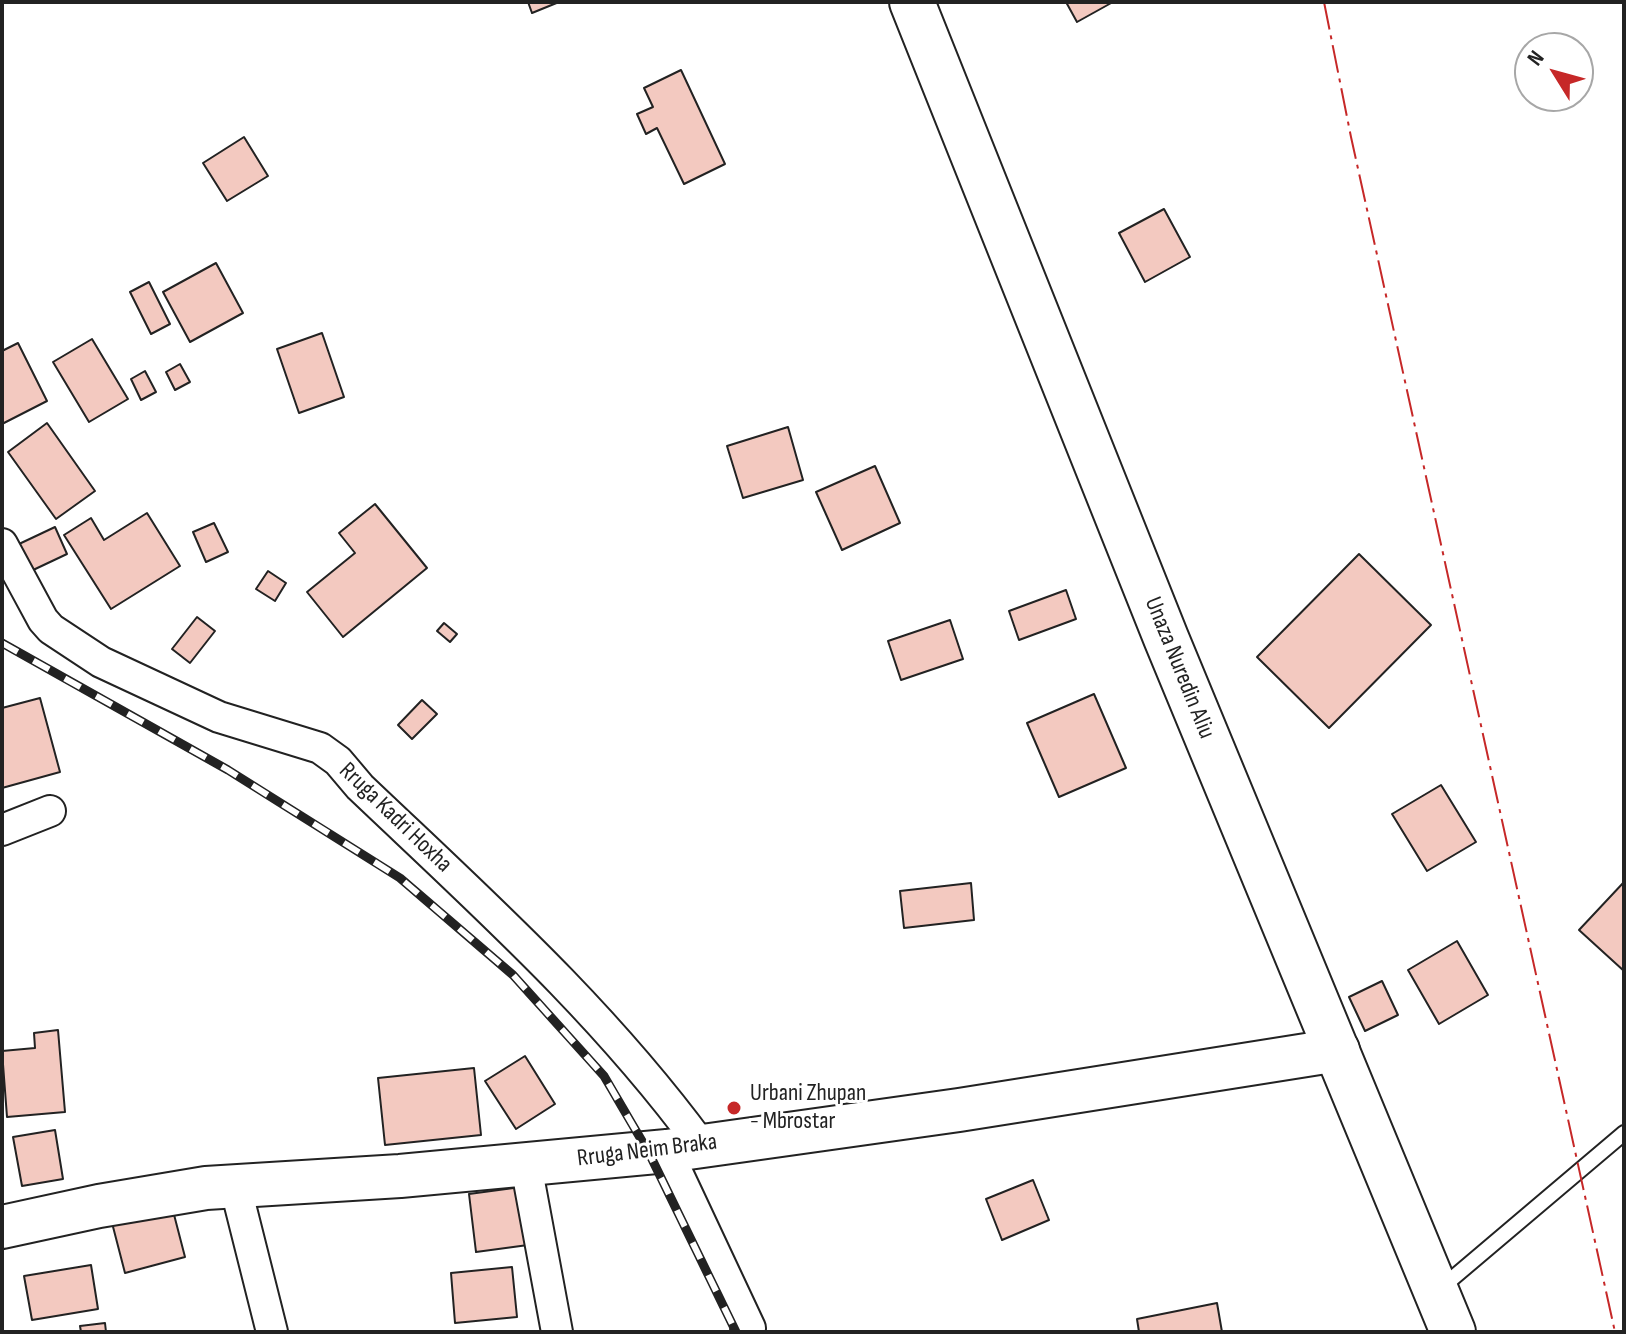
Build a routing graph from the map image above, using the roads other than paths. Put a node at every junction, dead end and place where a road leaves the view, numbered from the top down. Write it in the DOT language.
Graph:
graph roads {
  1 [pos="912,2"];
  2 [pos="2,544"];
  3 [pos="50,811"];
  4 [pos="2,830"];
  5 [pos="1338,1050"];
  6 [pos="1624,1133"];
  7 [pos="684,1148"];
  8 [pos="526,1165"];
  9 [pos="235,1185"];
  10 [pos="2,1227"];
  11 [pos="1437,1291"];
  12 [pos="272,1332"];
  13 [pos="557,1332"];
  14 [pos="746,1332"];
  15 [pos="1453,1332"];
  1 -- 5 [label="main road, Unaza Nuredin Aliu"];
  2 -- 7 [label="street, Rruga Kadri Hoxha"];
  3 -- 4 [label="street"];
  5 -- 7 [label="street, Rruga Neim Braka"];
  5 -- 11 [label="main road, Unaza Nuredin Aliu"];
  6 -- 11 [label="lane"];
  7 -- 8 [label="street, Rruga Neim Braka"];
  7 -- 14 [label="street, Rruga Kadri Hoxha"];
  8 -- 9 [label="street, Rruga Neim Braka"];
  8 -- 13 [label="street"];
  9 -- 10 [label="street, Rruga Neim Braka"];
  9 -- 12 [label="street"];
  11 -- 15 [label="main road, Unaza Nuredin Aliu"];
}
